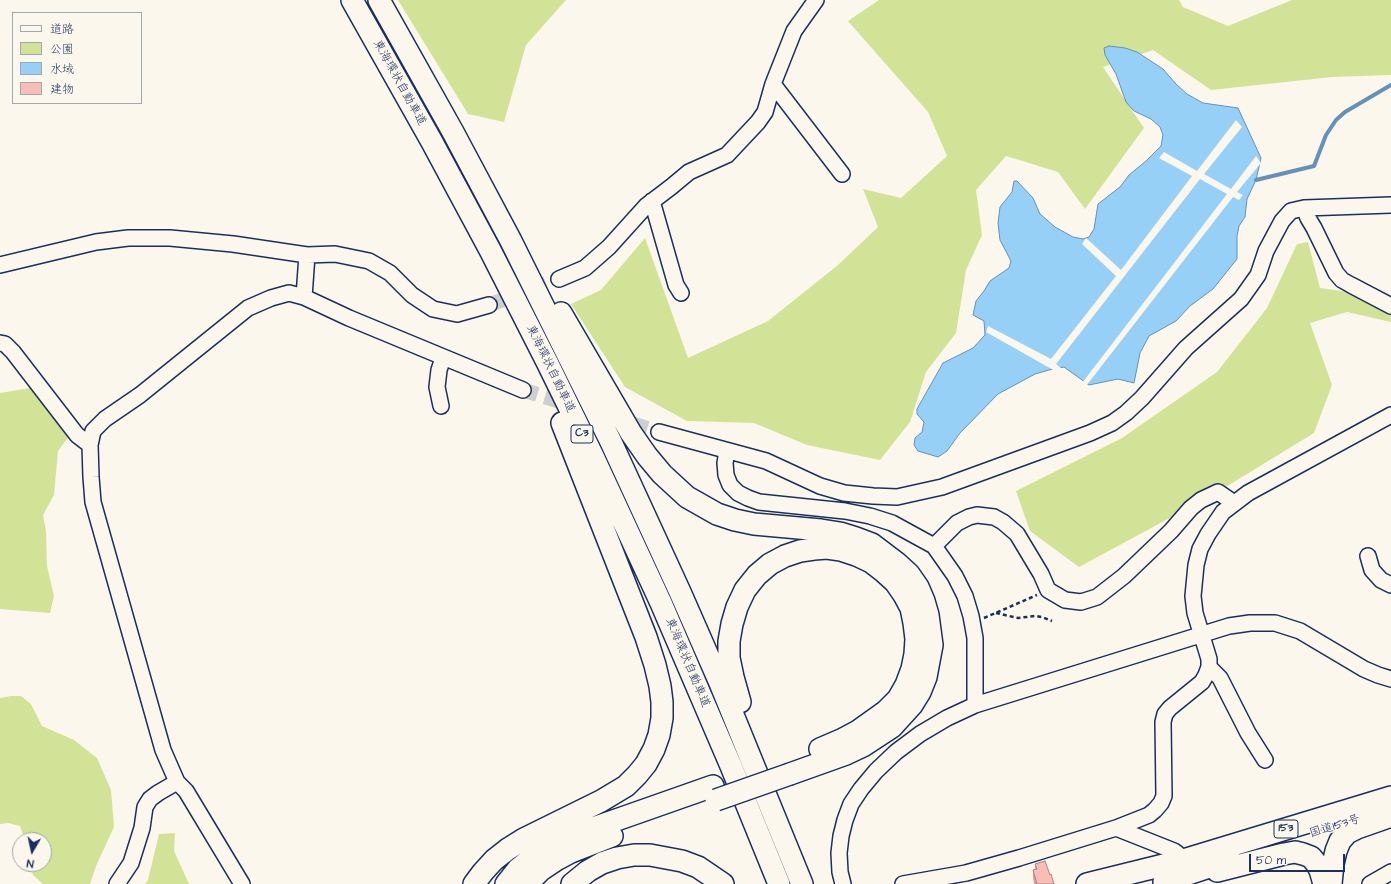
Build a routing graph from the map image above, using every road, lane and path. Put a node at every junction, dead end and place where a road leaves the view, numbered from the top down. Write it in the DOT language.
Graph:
graph roads {
  1 [pos="352,0"];
  2 [pos="379,0"];
  3 [pos="816,0"];
  4 [pos="773,84"];
  5 [pos="453,132"];
  6 [pos="432,142"];
  7 [pos="842,174"];
  8 [pos="652,201"];
  9 [pos="1391,205"];
  10 [pos="1304,208"];
  11 [pos="307,255"];
  12 [pos="0,265"];
  13 [pos="559,279"];
  14 [pos="681,293"];
  15 [pos="304,297"];
  16 [pos="489,305"];
  17 [pos="1391,306"];
  18 [pos="0,343"];
  19 [pos="443,358"];
  20 [pos="522,390"];
  21 [pos="441,406"];
  22 [pos="1391,415"];
  23 [pos="659,432"];
  24 [pos="90,445"];
  25 [pos="727,451"];
  26 [pos="1234,503"];
  27 [pos="934,546"];
  28 [pos="1368,556"];
  29 [pos="1391,585"];
  30 [pos="1048,590"];
  31 [pos="996,614"];
  32 [pos="972,621"];
  33 [pos="1052,621"];
  34 [pos="1201,635"];
  35 [pos="1209,667"];
  36 [pos="1391,678"];
  37 [pos="975,705"];
  38 [pos="1265,760"];
  39 [pos="788,767"];
  40 [pos="177,782"];
  41 [pos="715,793"];
  42 [pos="1391,797"];
  43 [pos="1391,810"];
  44 [pos="1391,816"];
  45 [pos="1116,828"];
  46 [pos="1180,861"];
  47 [pos="1391,872"];
  48 [pos="1163,883"];
  49 [pos="117,884"];
  50 [pos="242,884"];
  51 [pos="474,884"];
  52 [pos="506,884"];
  53 [pos="527,884"];
  54 [pos="572,884"];
  55 [pos="723,884"];
  56 [pos="779,884"];
  57 [pos="802,884"];
  58 [pos="808,884"];
  59 [pos="843,884"];
  60 [pos="903,884"];
  61 [pos="1087,884"];
  62 [pos="1324,884"];
  63 [pos="1331,884"];
  64 [pos="1370,884"];
  1 -- 6 [label="highway, 東海環状自動車道 / C3"];
  2 -- 5 [label="highway, 東海環状自動車道 / C3"];
  3 -- 4 [label="street"];
  4 -- 7 [label="street"];
  4 -- 8 [label="street"];
  5 -- 39 [label="highway"];
  5 -- 57 [label="highway, 東海環状自動車道 / C3"];
  6 -- 51 [label="highway"];
  6 -- 56 [label="highway, 東海環状自動車道 / C3"];
  8 -- 13 [label="street"];
  8 -- 14 [label="street"];
  9 -- 10 [label="street"];
  10 -- 17 [label="street"];
  10 -- 25 [label="street"];
  11 -- 12 [label="street"];
  11 -- 15 [label="street"];
  11 -- 16 [label="street"];
  15 -- 19 [label="street"];
  15 -- 24 [label="street"];
  18 -- 24 [label="street"];
  19 -- 20 [label="street"];
  19 -- 21 [label="street"];
  22 -- 26 [label="street"];
  23 -- 25 [label="street"];
  24 -- 40 [label="street"];
  25 -- 27 [label="street"];
  26 -- 30 [label="street"];
  26 -- 34 [label="street"];
  27 -- 30 [label="street"];
  27 -- 32 [label="street"];
  28 -- 29 [label="street"];
  30 -- 31 [label="path"];
  31 -- 32 [label="path"];
  31 -- 33 [label="path"];
  32 -- 37 [label="street"];
  34 -- 35 [label="street"];
  34 -- 36 [label="street"];
  34 -- 37 [label="street"];
  35 -- 38 [label="street"];
  35 -- 45 [label="street"];
  37 -- 59 [label="street"];
  39 -- 41 [label="highway, bridge"];
  39 -- 58 [label="highway"];
  40 -- 49 [label="street"];
  40 -- 50 [label="street"];
  41 -- 52 [label="highway"];
  41 -- 53 [label="highway"];
  42 -- 46 [label="highway, 国道153号 / 153"];
  43 -- 48 [label="highway, 国道153号 / 153"];
  44 -- 63 [label="highway"];
  45 -- 46 [label="street"];
  45 -- 60 [label="street"];
  46 -- 61 [label="highway, 国道153号"];
  47 -- 64 [label="street"];
  48 -- 62 [label="highway, 153"];
  54 -- 55 [label="highway"];
}
